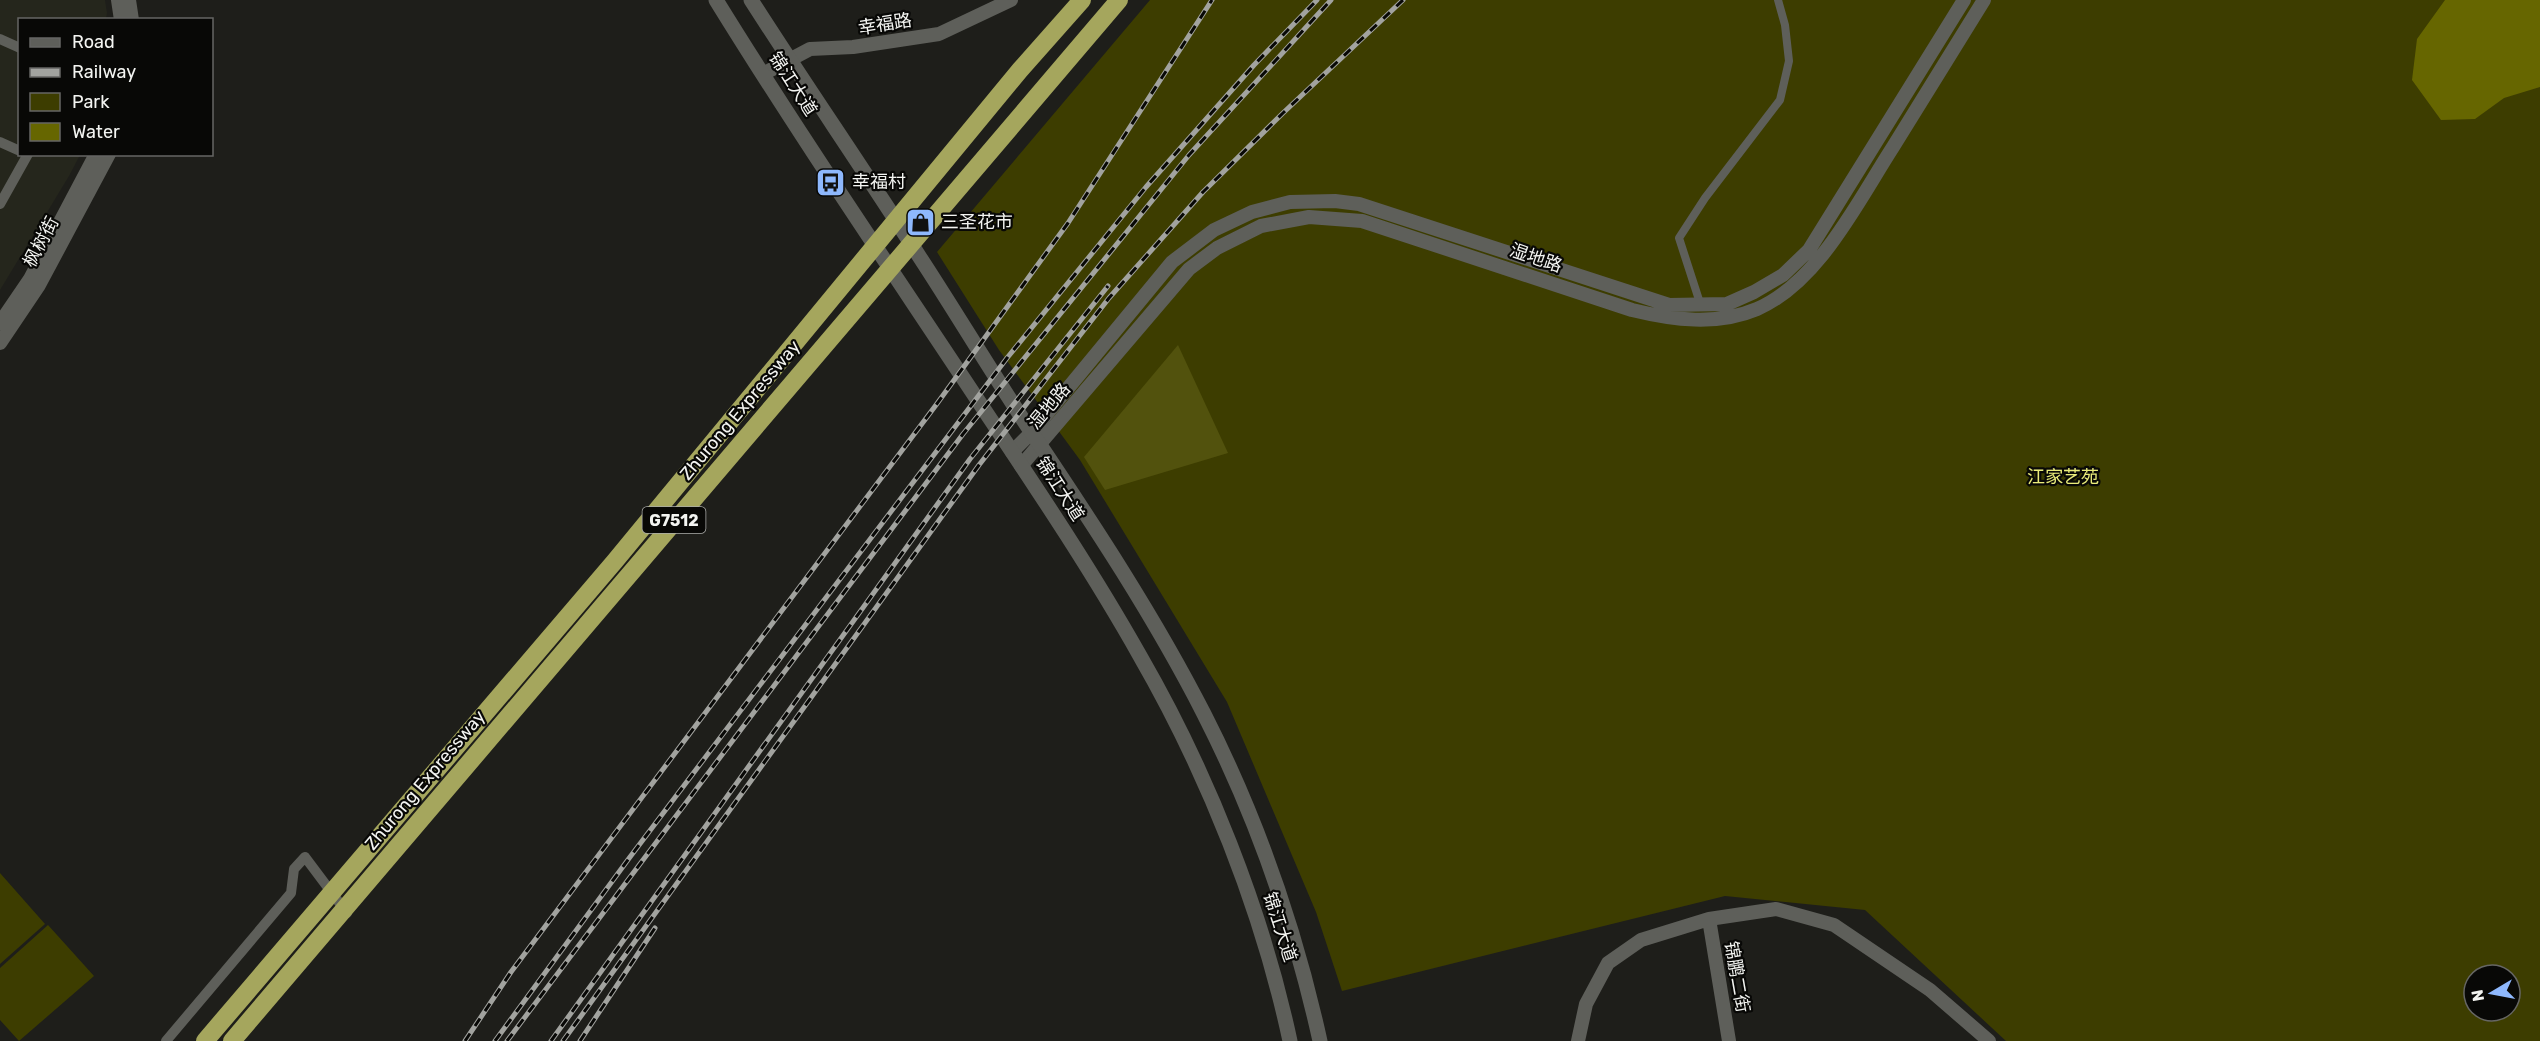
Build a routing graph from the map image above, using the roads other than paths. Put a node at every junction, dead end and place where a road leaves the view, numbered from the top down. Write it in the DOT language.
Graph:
graph roads {
  1 [pos="118,0"];
  2 [pos="129,0"];
  3 [pos="716,0"];
  4 [pos="751,0"];
  5 [pos="1011,0"];
  6 [pos="1082,0"];
  7 [pos="1119,0"];
  8 [pos="1778,0"];
  9 [pos="1964,0"];
  10 [pos="1984,0"];
  11 [pos="121,18"];
  12 [pos="132,18"];
  13 [pos="0,39"];
  14 [pos="18,47"];
  15 [pos="790,61"];
  16 [pos="763,74"];
  17 [pos="0,142"];
  18 [pos="18,150"];
  19 [pos="27,156"];
  20 [pos="95,156"];
  21 [pos="108,156"];
  22 [pos="0,204"];
  23 [pos="1462,236"];
  24 [pos="1457,251"];
  25 [pos="1701,310"];
  26 [pos="0,323"];
  27 [pos="0,343"];
  28 [pos="1036,439"];
  29 [pos="1012,452"];
  30 [pos="1021,466"];
  31 [pos="348,913"];
  32 [pos="1708,919"];
  33 [pos="166,1041"];
  34 [pos="205,1041"];
  35 [pos="232,1041"];
  36 [pos="1290,1041"];
  37 [pos="1320,1041"];
  38 [pos="1578,1041"];
  39 [pos="1729,1041"];
  40 [pos="1989,1041"];
  1 -- 11 [label="street"];
  2 -- 12 [label="street"];
  3 -- 16 [label="main road, 锦江大道"];
  4 -- 15 [label="main road, 锦江大道"];
  5 -- 15 [label="street, 幸福路"];
  6 -- 34 [label="highway, Zhurong Expressway / G7512"];
  7 -- 35 [label="highway, Zhurong Expressway / G7512"];
  8 -- 25 [label="street"];
  9 -- 25 [label="street, 湿地路"];
  10 -- 25 [label="street, 湿地路"];
  13 -- 14 [label="street"];
  15 -- 16 [label="street, 幸福路"];
  15 -- 28 [label="main road, 锦江大道"];
  16 -- 29 [label="main road, 锦江大道"];
  17 -- 18 [label="street"];
  19 -- 22 [label="street"];
  20 -- 26 [label="street, 枫树街"];
  21 -- 27 [label="street, 枫树街"];
  23 -- 24 [label="street"];
  23 -- 25 [label="street, 湿地路"];
  23 -- 28 [label="street, 湿地路"];
  24 -- 25 [label="street, 湿地路"];
  24 -- 28 [label="street, 湿地路"];
  28 -- 29 [label="street, 湿地路"];
  28 -- 30 [label="street, 湿地路"];
  28 -- 37 [label="main road, 锦江大道"];
  29 -- 30 [label="main road, 锦江大道"];
  30 -- 36 [label="main road, 锦江大道"];
  31 -- 33 [label="street"];
  32 -- 38 [label="street"];
  32 -- 39 [label="street, 锦鹏二街"];
  32 -- 40 [label="street"];
}
